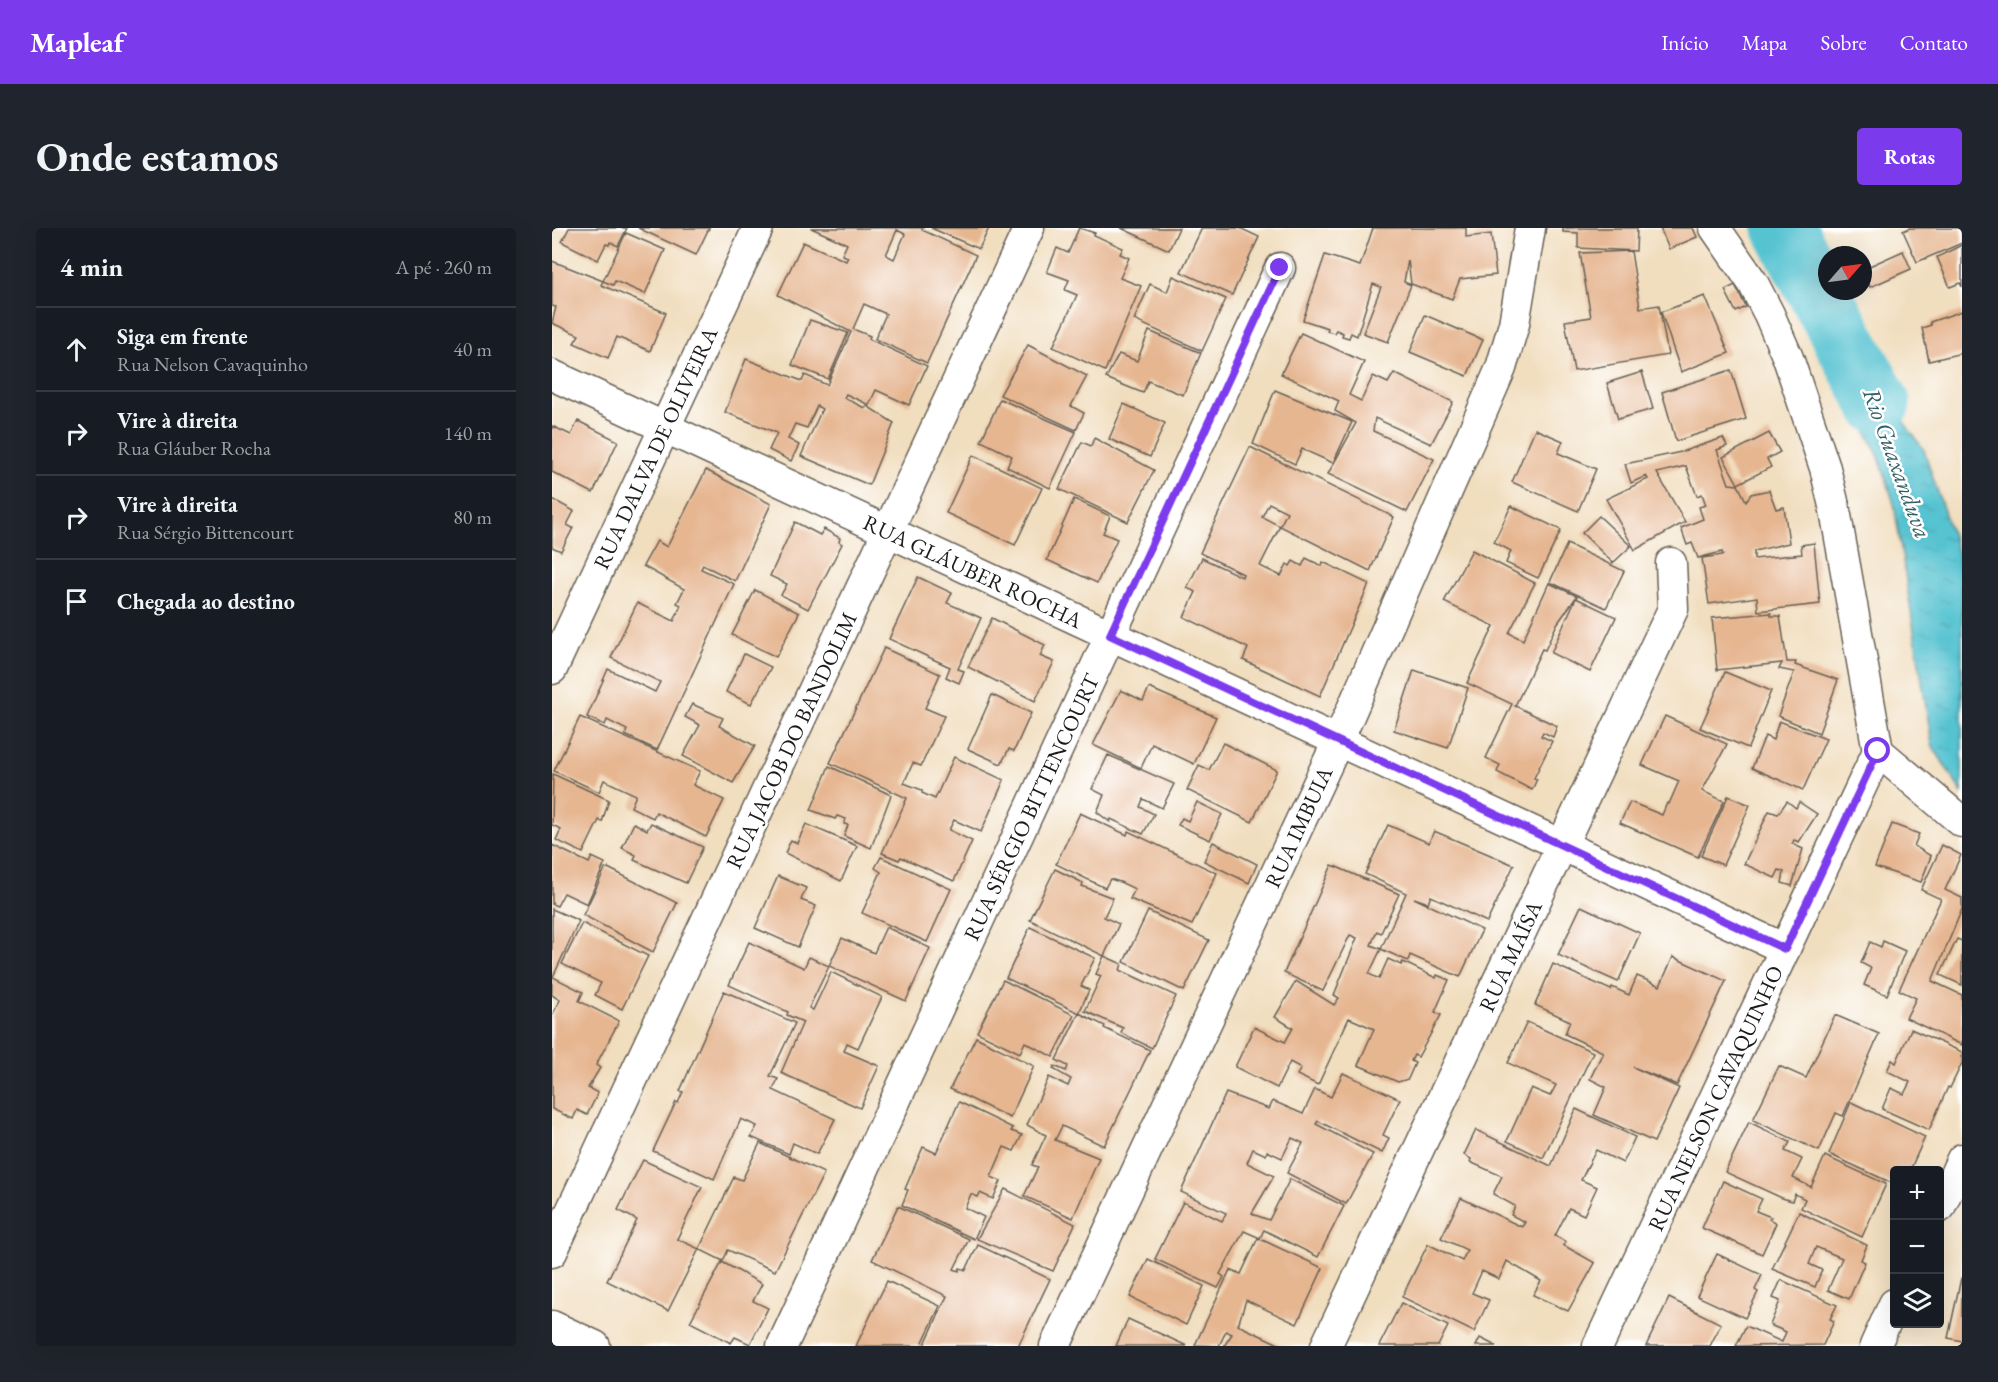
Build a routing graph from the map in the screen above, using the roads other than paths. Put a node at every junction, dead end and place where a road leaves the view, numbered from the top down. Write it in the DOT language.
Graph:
graph roads {
  1 [pos="758,228"];
  2 [pos="1029,228"];
  3 [pos="1530,228"];
  4 [pos="1715,228"];
  5 [pos="1280,268"];
  6 [pos="552,375"];
  7 [pos="665,428"];
  8 [pos="888,531"];
  9 [pos="1671,562"];
  10 [pos="1110,635"];
  11 [pos="552,669"];
  12 [pos="1338,741"];
  13 [pos="1878,751"];
  14 [pos="1962,822"];
  15 [pos="1562,845"];
  16 [pos="1785,949"];
  17 [pos="1962,1159"];
  18 [pos="1944,1198"];
  19 [pos="552,1252"];
  20 [pos="1890,1313"];
  21 [pos="552,1326"];
  22 [pos="595,1346"];
  23 [pos="782,1346"];
  24 [pos="1055,1346"];
  25 [pos="1326,1346"];
  26 [pos="1598,1346"];
  27 [pos="1875,1346"];
  1 -- 7 [label="street, RUA DALVA DE OLIVEIRA"];
  2 -- 8 [label="street, RUA JACOB DO BANDOLIM"];
  3 -- 12 [label="street, RUA IMBUIA"];
  4 -- 13 [label="street"];
  5 -- 10 [label="street, RUA SÉRGIO BITTENCOURT"];
  6 -- 7 [label="street, RUA GLÁUBER ROCHA"];
  7 -- 8 [label="street, RUA GLÁUBER ROCHA"];
  7 -- 11 [label="street, RUA DALVA DE OLIVEIRA"];
  8 -- 10 [label="street, RUA GLÁUBER ROCHA"];
  8 -- 19 [label="street, RUA JACOB DO BANDOLIM"];
  9 -- 15 [label="street, RUA MAÍSA"];
  10 -- 12 [label="street, RUA GLÁUBER ROCHA"];
  10 -- 23 [label="street, RUA SÉRGIO BITTENCOURT"];
  12 -- 15 [label="street, RUA GLÁUBER ROCHA"];
  12 -- 24 [label="street, RUA IMBUIA"];
  13 -- 14 [label="street"];
  13 -- 16 [label="street, RUA NELSON CAVAQUINHO"];
  15 -- 16 [label="street, RUA GLÁUBER ROCHA"];
  15 -- 25 [label="street, RUA MAÍSA"];
  16 -- 26 [label="street, RUA NELSON CAVAQUINHO"];
  17 -- 18 [label="street"];
  20 -- 27 [label="street"];
  21 -- 22 [label="street"];
}
